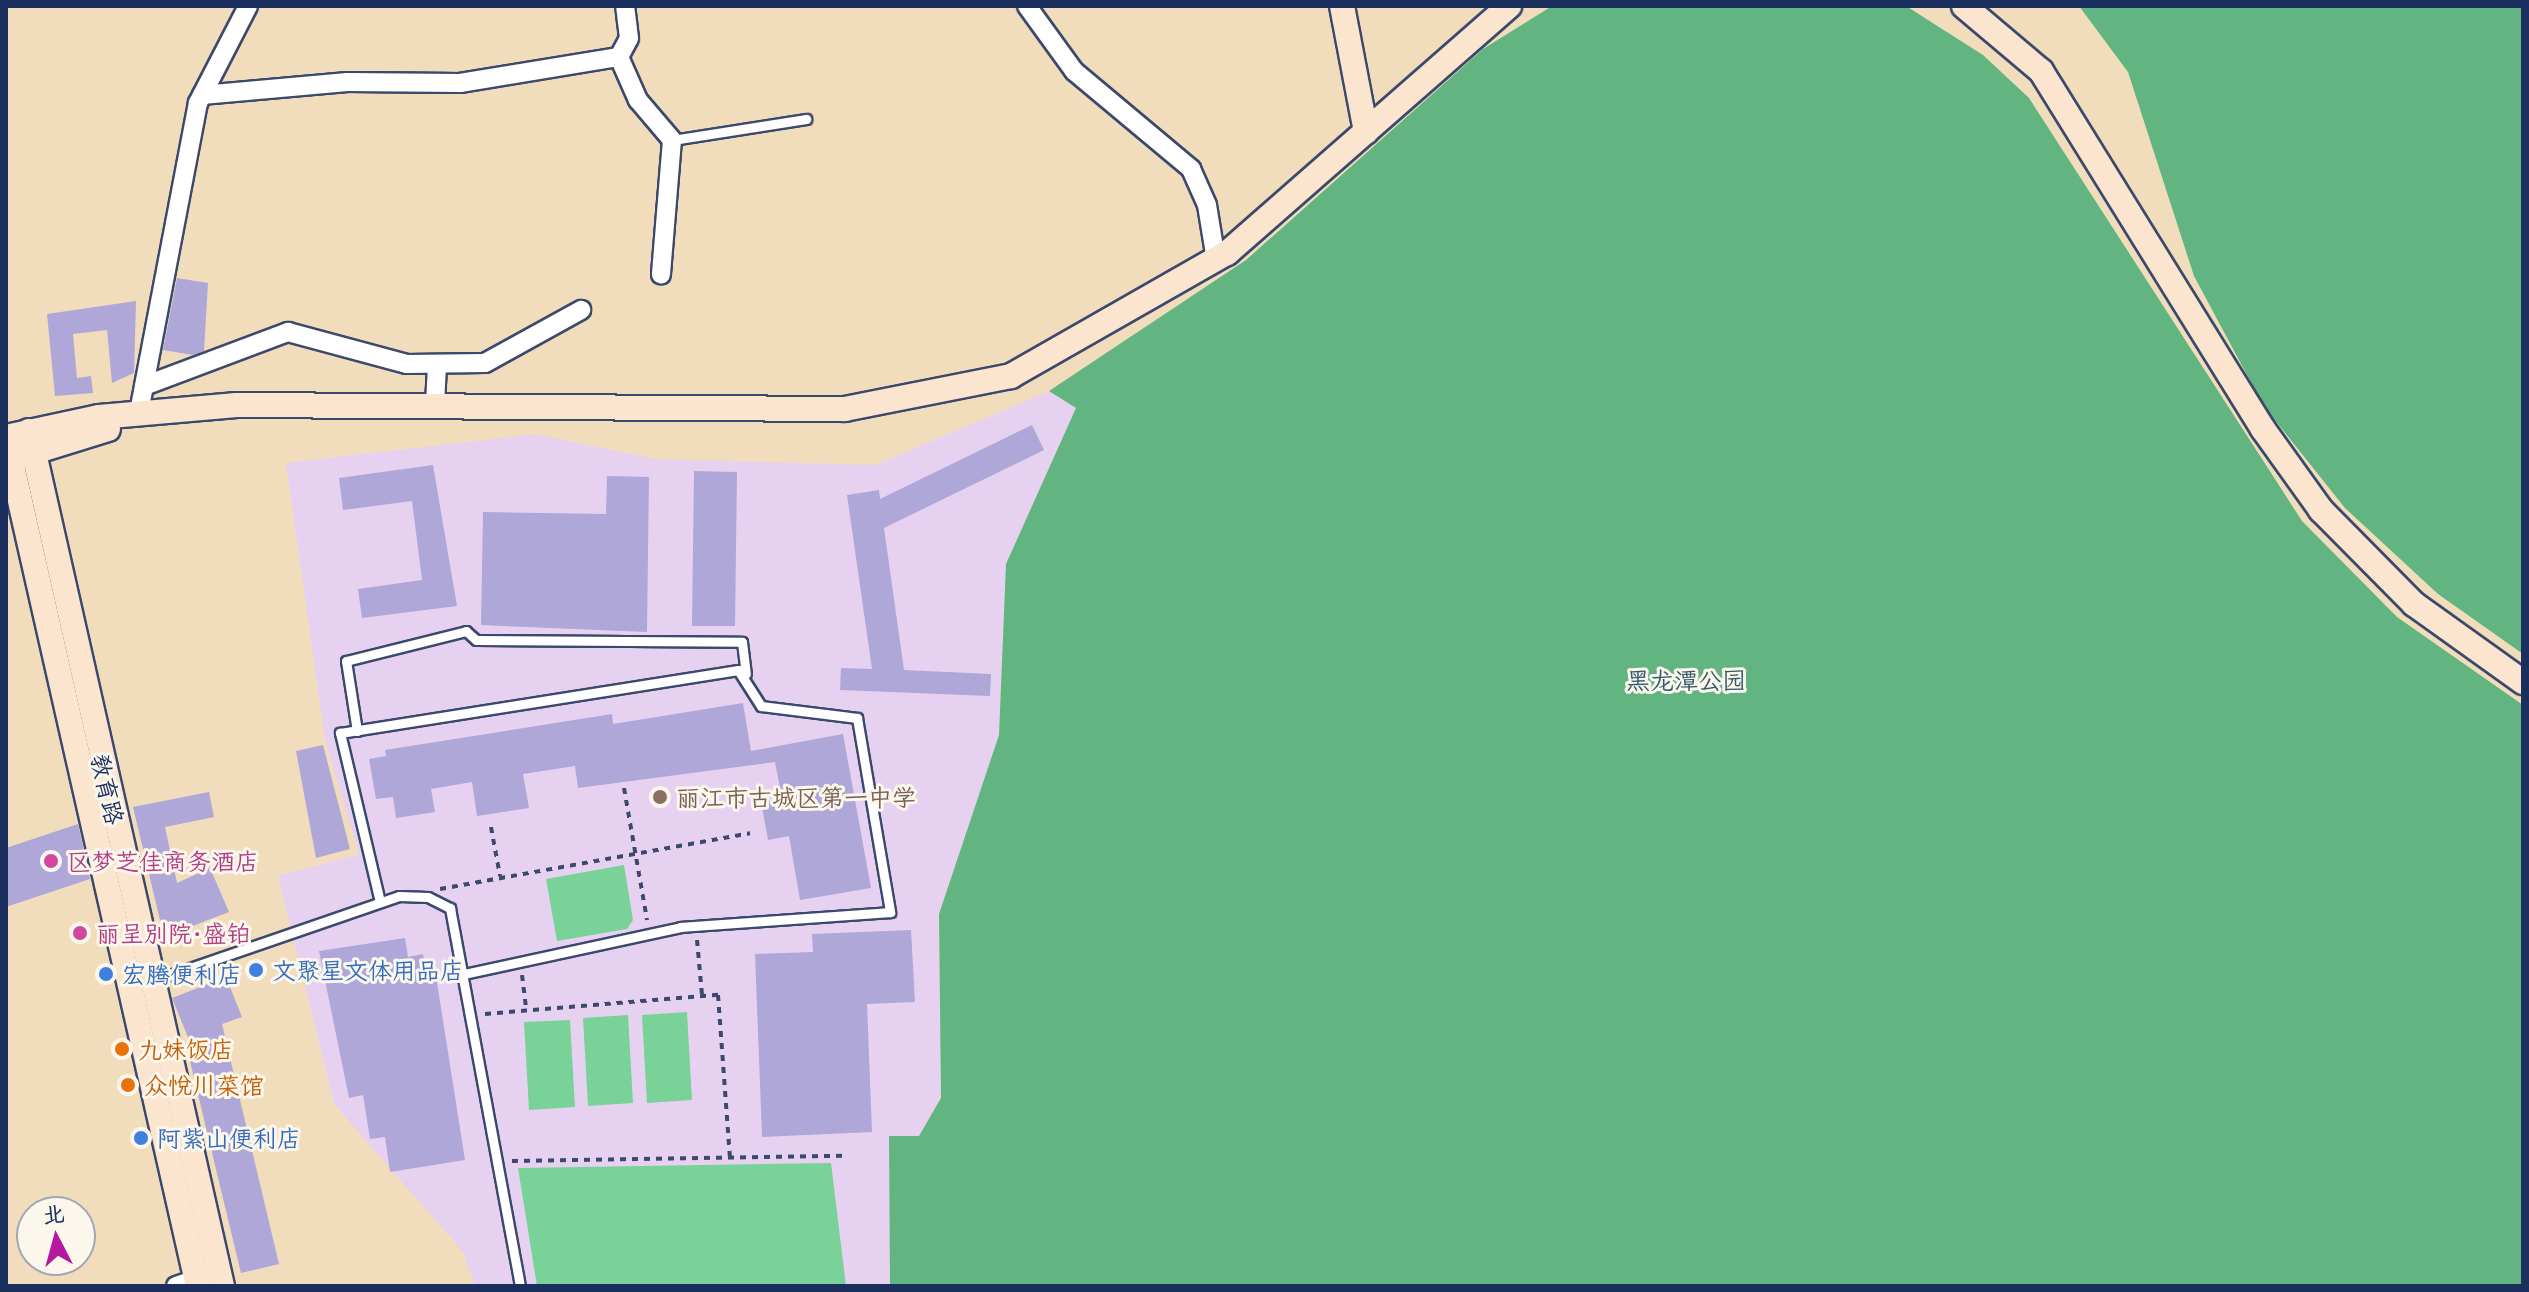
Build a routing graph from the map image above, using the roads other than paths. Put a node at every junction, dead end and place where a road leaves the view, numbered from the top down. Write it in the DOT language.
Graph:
graph roads {
  1 [pos="248,6"];
  2 [pos="625,6"];
  3 [pos="1027,6"];
  4 [pos="1342,6"];
  5 [pos="1509,6"];
  6 [pos="1964,6"];
  7 [pos="619,57"];
  8 [pos="202,95"];
  9 [pos="806,119"];
  10 [pos="1366,132"];
  11 [pos="672,140"];
  12 [pos="1216,260"];
  13 [pos="661,275"];
  14 [pos="581,310"];
  15 [pos="437,366"];
  16 [pos="144,386"];
  17 [pos="435,404"];
  18 [pos="180,409"];
  19 [pos="139,412"];
  20 [pos="15,447"];
  21 [pos="746,674"];
  22 [pos="2523,682"];
  23 [pos="357,731"];
  24 [pos="380,902"];
  25 [pos="463,974"];
  26 [pos="151,981"];
  27 [pos="190,1284"];
  28 [pos="222,1286"];
  29 [pos="520,1286"];
  1 -- 8 [label="street"];
  2 -- 7 [label="street"];
  3 -- 12 [label="street"];
  4 -- 10 [label="street"];
  5 -- 10 [label="street"];
  6 -- 22 [label="street"];
  7 -- 8 [label="street"];
  7 -- 11 [label="street"];
  8 -- 16 [label="street"];
  9 -- 11 [label="lane"];
  10 -- 12 [label="street"];
  11 -- 13 [label="street"];
  12 -- 17 [label="street"];
  14 -- 15 [label="street"];
  15 -- 16 [label="street"];
  15 -- 17 [label="street"];
  16 -- 19 [label="street"];
  17 -- 18 [label="street"];
  18 -- 19 [label="street"];
  18 -- 20 [label="street"];
  19 -- 20 [label="street"];
  20 -- 26 [label="street, 教育路"];
  20 -- 27 [label="street, 教育路"];
  21 -- 23 [label="lane"];
  21 -- 23 [label="lane"];
  21 -- 25 [label="lane"];
  23 -- 24 [label="lane"];
  24 -- 25 [label="lane"];
  24 -- 26 [label="lane"];
  25 -- 29 [label="lane"];
  26 -- 28 [label="street, 教育路"];
}
